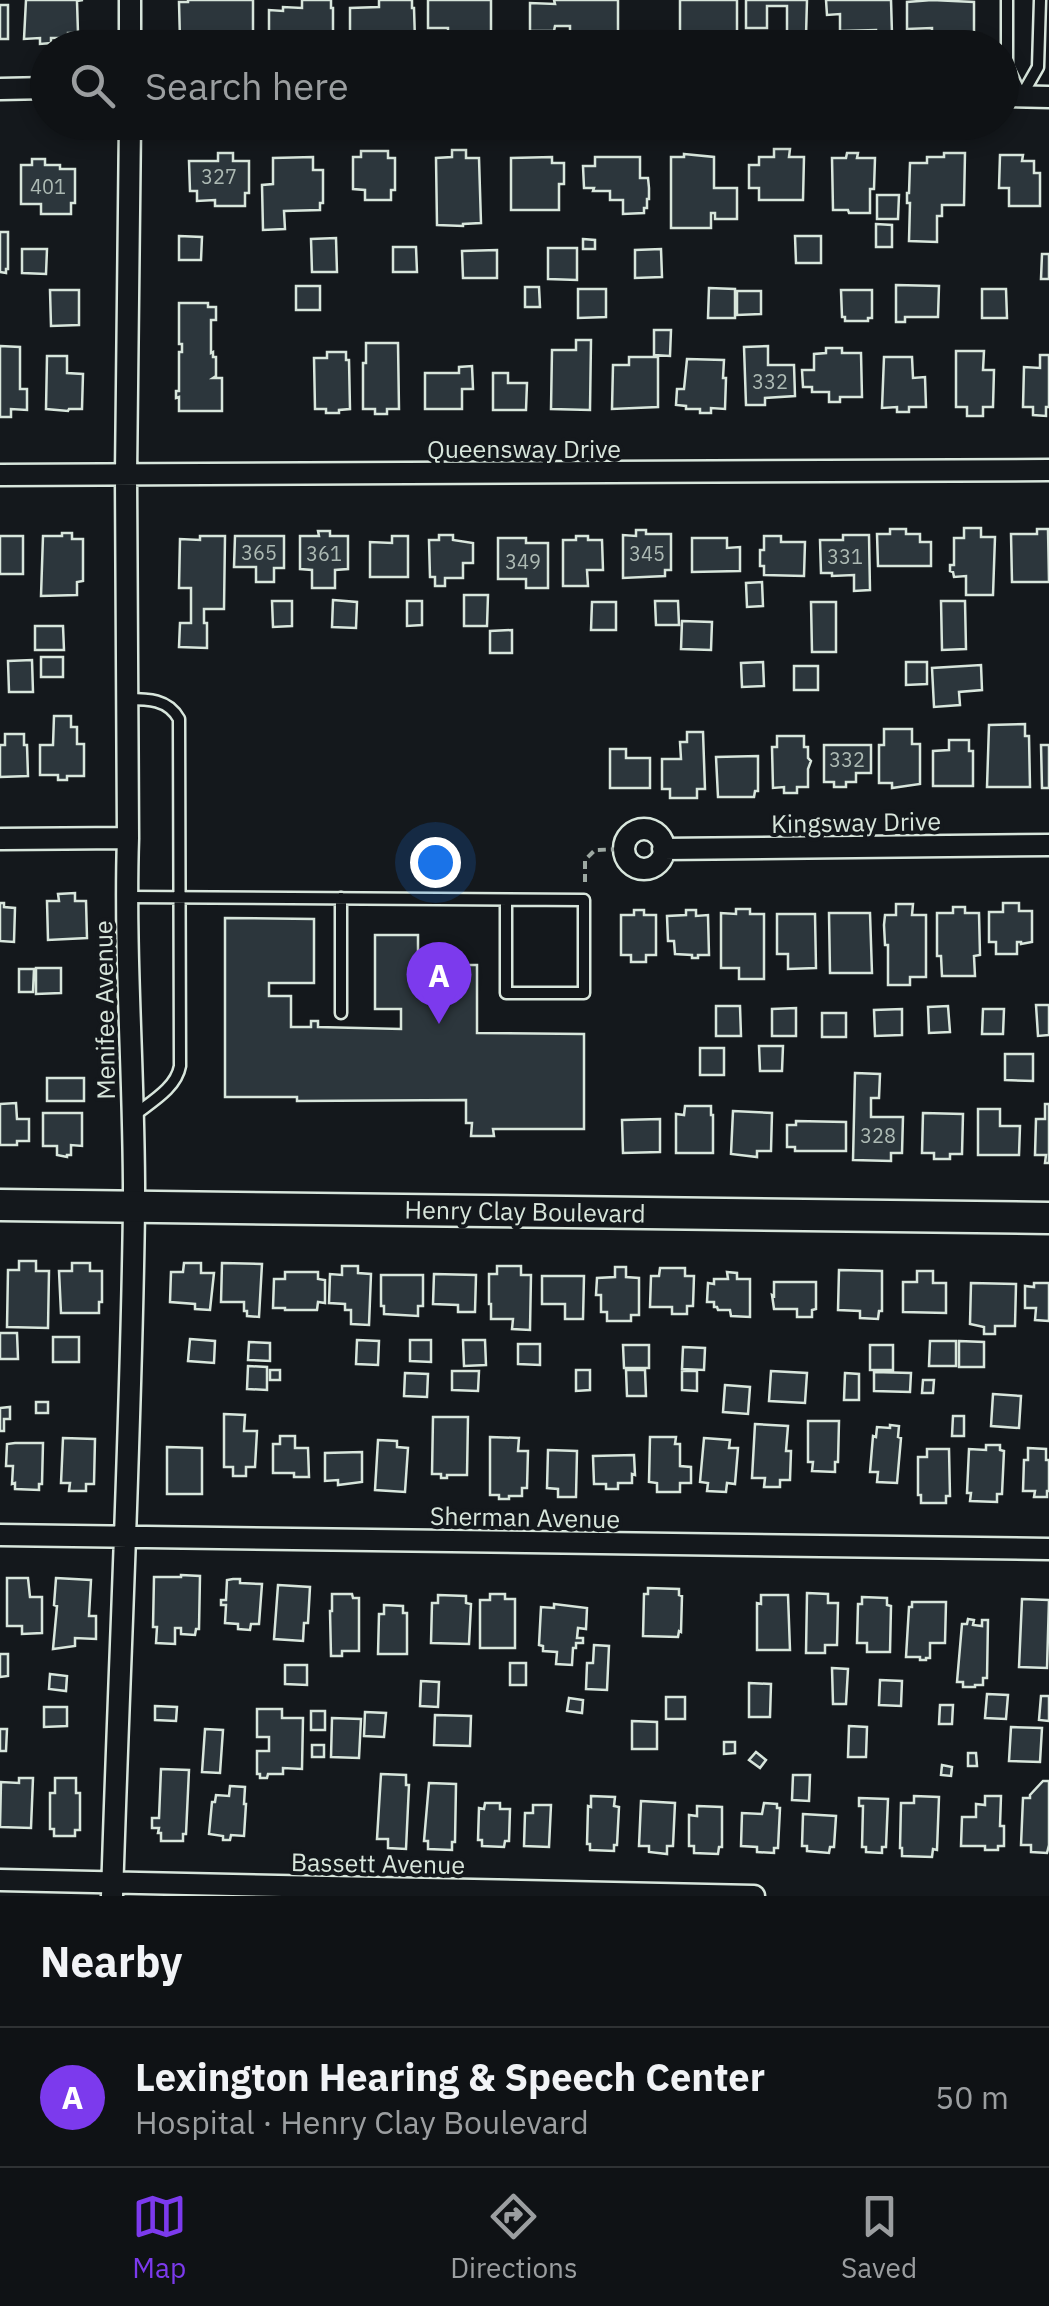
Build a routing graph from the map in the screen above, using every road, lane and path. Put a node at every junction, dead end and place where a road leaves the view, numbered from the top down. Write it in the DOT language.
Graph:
graph roads {
  1 [pos="130,0"];
  2 [pos="1007,0"];
  3 [pos="1040,0"];
  4 [pos="130,30"];
  5 [pos="1007,30"];
  6 [pos="1019,87"];
  7 [pos="30,88"];
  8 [pos="0,89"];
  9 [pos="1019,96"];
  10 [pos="1049,96"];
  11 [pos="130,140"];
  12 [pos="1049,470"];
  13 [pos="0,475"];
  14 [pos="126,476"];
  15 [pos="127,699"];
  16 [pos="128,838"];
  17 [pos="0,839"];
  18 [pos="1049,845"];
  19 [pos="624,849"];
  20 [pos="126,898"];
  21 [pos="178,898"];
  22 [pos="342,898"];
  23 [pos="506,900"];
  24 [pos="584,900"];
  25 [pos="341,1013"];
  26 [pos="132,1118"];
  27 [pos="0,1206"];
  28 [pos="134,1206"];
  29 [pos="1049,1218"];
  30 [pos="0,1535"];
  31 [pos="125,1537"];
  32 [pos="1049,1549"];
  33 [pos="0,1880"];
  34 [pos="112,1889"];
  35 [pos="754,1896"];
  1 -- 4 [label="street"];
  2 -- 5 [label="lane"];
  3 -- 6 [label="lane"];
  7 -- 8 [label="street"];
  9 -- 10 [label="street"];
  11 -- 14 [label="street, Menifee Avenue"];
  12 -- 14 [label="street, Queensway Drive"];
  13 -- 14 [label="street, Queensway Drive"];
  14 -- 15 [label="street, Menifee Avenue"];
  15 -- 16 [label="street, Menifee Avenue"];
  15 -- 21 [label="lane"];
  16 -- 17 [label="street"];
  16 -- 20 [label="street, Menifee Avenue"];
  18 -- 19 [label="street, Kingsway Drive"];
  19 -- 24 [label="path"];
  20 -- 21 [label="lane"];
  20 -- 26 [label="street, Menifee Avenue"];
  21 -- 22 [label="lane"];
  21 -- 26 [label="lane"];
  22 -- 23 [label="lane"];
  22 -- 25 [label="lane"];
  23 -- 24 [label="lane"];
  23 -- 24 [label="lane"];
  26 -- 28 [label="street, Menifee Avenue"];
  27 -- 28 [label="street, Henry Clay Boulevard"];
  28 -- 29 [label="street, Henry Clay Boulevard"];
  28 -- 31 [label="street, Menifee Avenue"];
  30 -- 31 [label="street, Sherman Avenue"];
  31 -- 32 [label="street, Sherman Avenue"];
  31 -- 34 [label="street, Menifee Avenue"];
  33 -- 34 [label="street, Bassett Avenue"];
  34 -- 35 [label="street, Bassett Avenue"];
}
